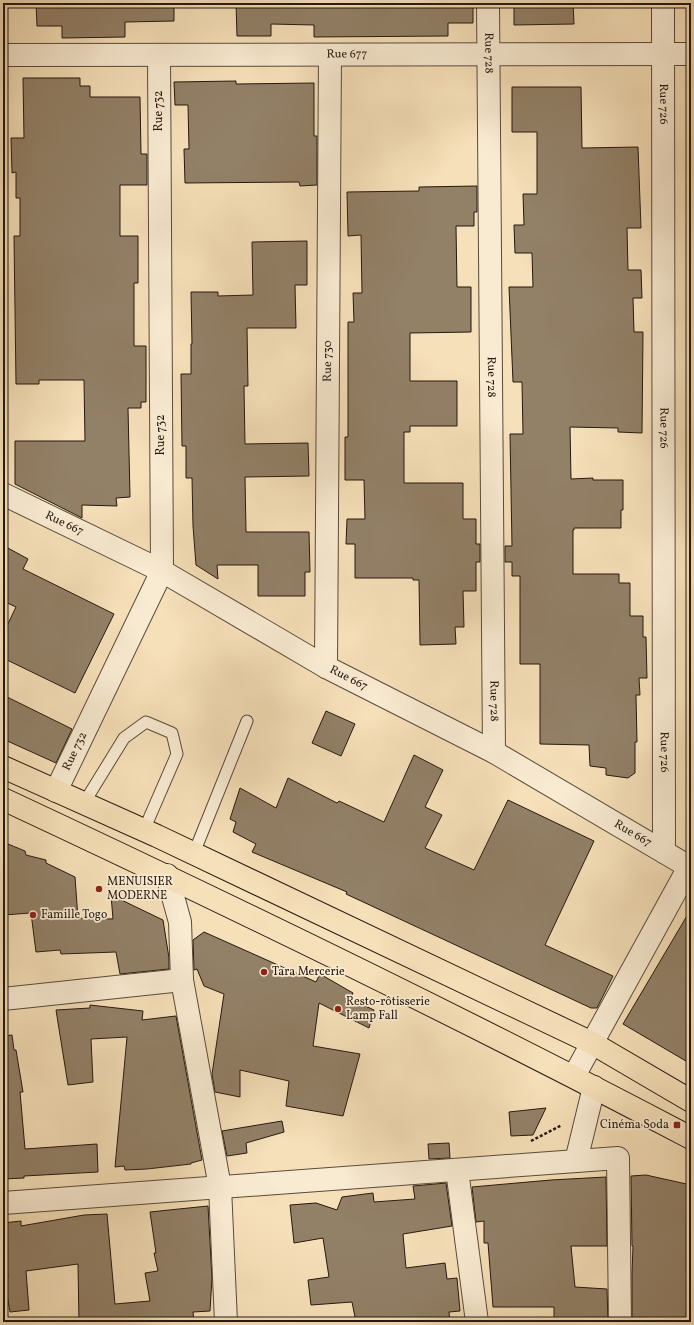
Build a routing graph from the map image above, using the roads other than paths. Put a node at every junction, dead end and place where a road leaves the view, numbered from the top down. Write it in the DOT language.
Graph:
graph roads {
  1 [pos="488,3"];
  2 [pos="662,3"];
  3 [pos="663,54"];
  4 [pos="691,54"];
  5 [pos="3,55"];
  6 [pos="159,55"];
  7 [pos="330,55"];
  8 [pos="489,55"];
  9 [pos="3,494"];
  10 [pos="162,571"];
  11 [pos="326,667"];
  12 [pos="247,721"];
  13 [pos="494,752"];
  14 [pos="3,767"];
  15 [pos="56,791"];
  16 [pos="3,799"];
  17 [pos="84,803"];
  18 [pos="144,830"];
  19 [pos="664,852"];
  20 [pos="194,854"];
  21 [pos="690,868"];
  22 [pos="166,875"];
  23 [pos="182,980"];
  24 [pos="3,999"];
  25 [pos="592,1043"];
  26 [pos="574,1076"];
  27 [pos="594,1087"];
  28 [pos="691,1101"];
  29 [pos="691,1138"];
  30 [pos="576,1161"];
  31 [pos="457,1170"];
  32 [pos="220,1187"];
  33 [pos="3,1203"];
  34 [pos="226,1322"];
  35 [pos="477,1322"];
  36 [pos="620,1322"];
  1 -- 8 [label="street, Rue 728"];
  2 -- 3 [label="street, Rue 726"];
  3 -- 4 [label="street, Rue 677"];
  3 -- 8 [label="street, Rue 677"];
  3 -- 19 [label="street, Rue 726"];
  5 -- 6 [label="street, Rue 677"];
  6 -- 7 [label="street, Rue 677"];
  6 -- 10 [label="street, Rue 732"];
  7 -- 8 [label="street, Rue 677"];
  7 -- 11 [label="street, Rue 730"];
  8 -- 13 [label="street, Rue 728"];
  9 -- 10 [label="street, Rue 667"];
  10 -- 11 [label="street, Rue 667"];
  10 -- 15 [label="street, Rue 732"];
  11 -- 13 [label="street, Rue 667"];
  12 -- 20 [label="lane"];
  13 -- 19 [label="street, Rue 667"];
  14 -- 15 [label="main road"];
  15 -- 17 [label="main road"];
  16 -- 22 [label="main road"];
  17 -- 18 [label="main road"];
  17 -- 18 [label="lane"];
  18 -- 20 [label="main road"];
  19 -- 21 [label="street, Rue 667"];
  20 -- 25 [label="main road"];
  21 -- 25 [label="street"];
  22 -- 23 [label="street"];
  22 -- 26 [label="main road"];
  23 -- 24 [label="street"];
  23 -- 32 [label="street"];
  25 -- 26 [label="street"];
  25 -- 28 [label="main road"];
  26 -- 27 [label="main road"];
  27 -- 29 [label="main road"];
  27 -- 30 [label="street"];
  30 -- 31 [label="street"];
  30 -- 36 [label="street"];
  31 -- 32 [label="street"];
  31 -- 35 [label="street"];
  32 -- 33 [label="street"];
  32 -- 34 [label="street"];
}
